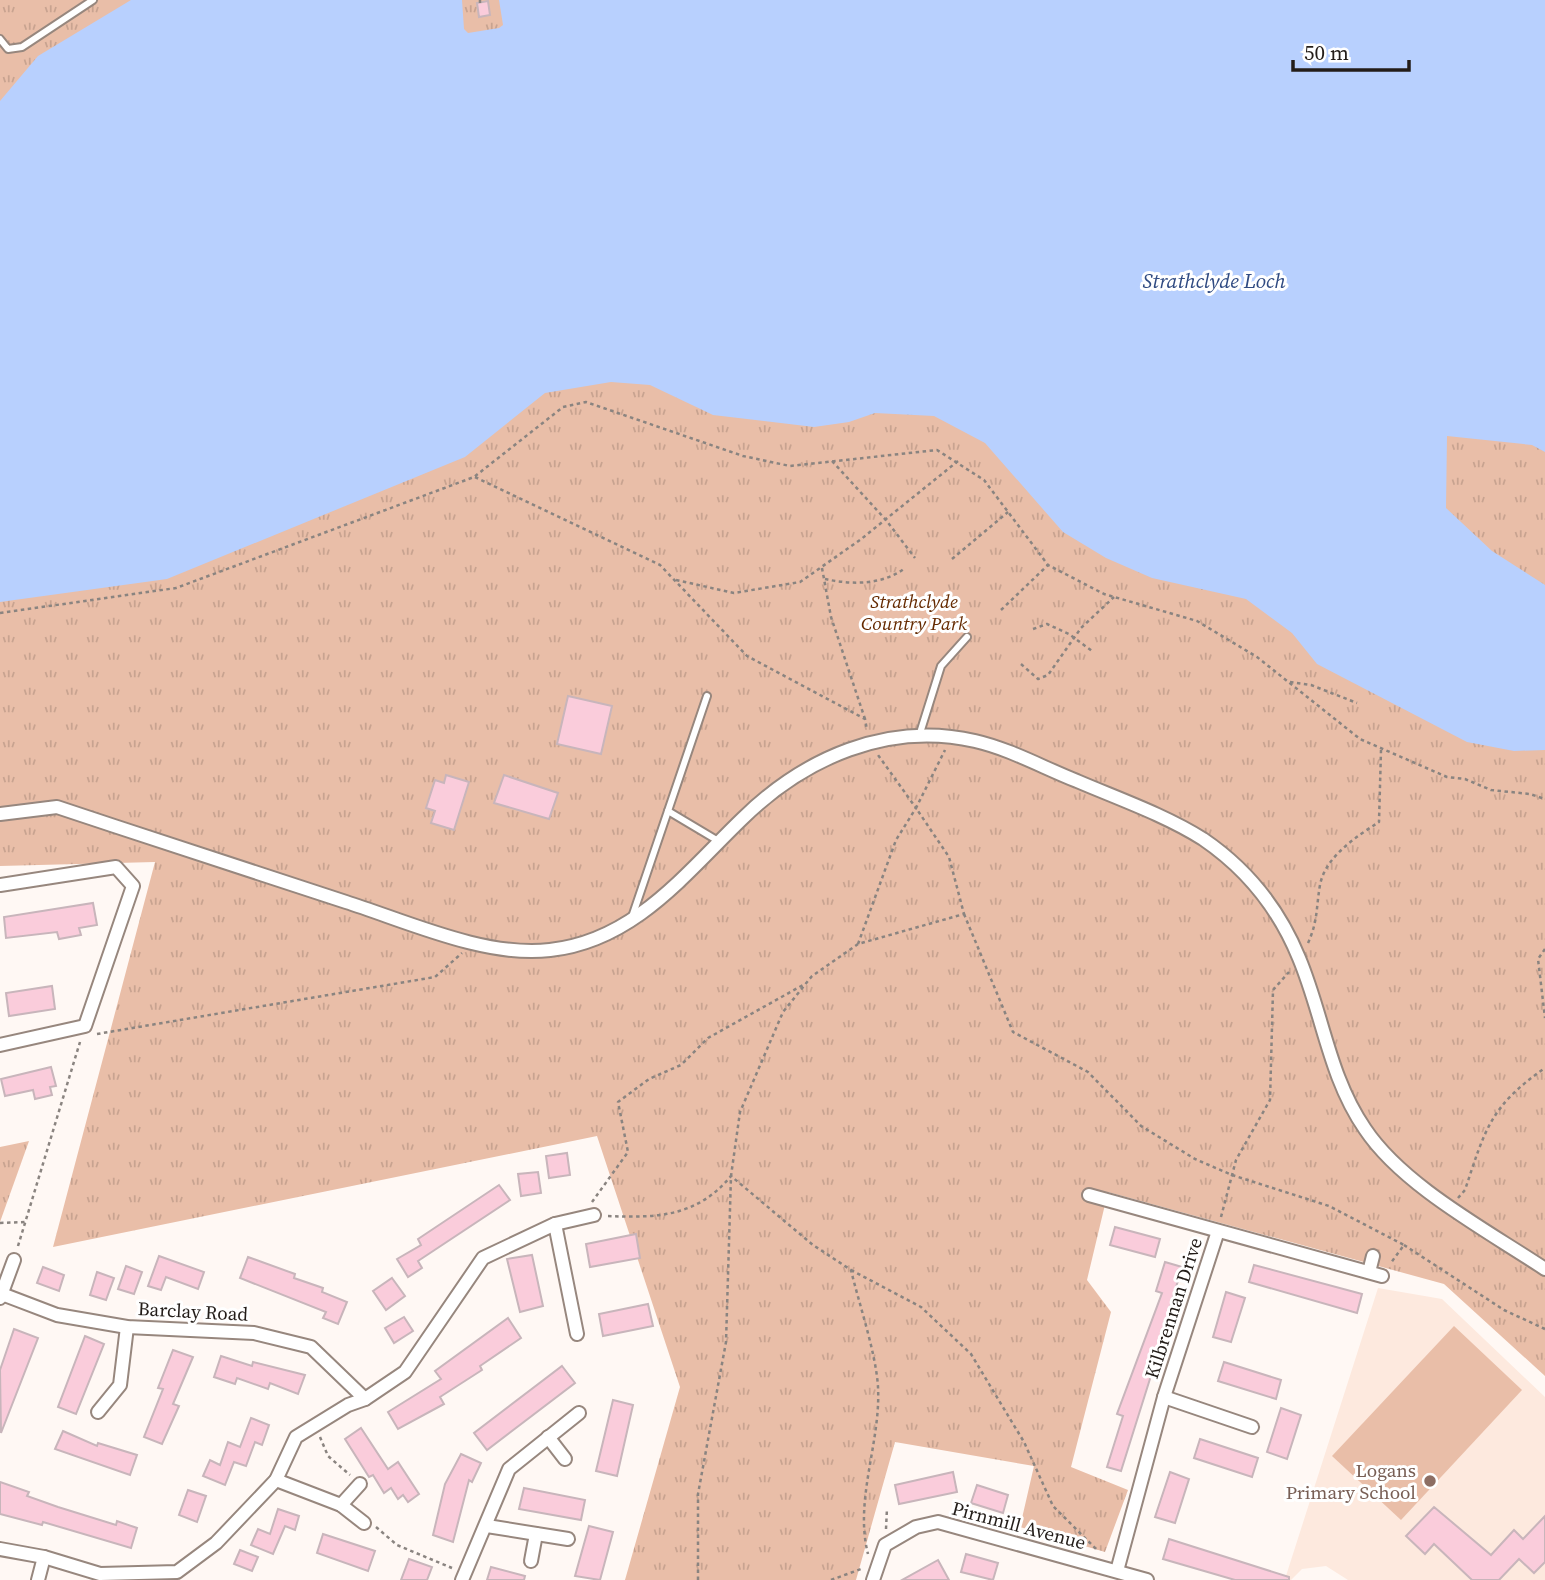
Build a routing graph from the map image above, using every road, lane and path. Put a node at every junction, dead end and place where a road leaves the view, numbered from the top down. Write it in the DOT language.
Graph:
graph roads {
  1 [pos="93,0"];
  2 [pos="0,38"];
  3 [pos="832,461"];
  4 [pos="958,461"];
  5 [pos="474,477"];
  6 [pos="1008,512"];
  7 [pos="886,520"];
  8 [pos="915,558"];
  9 [pos="952,559"];
  10 [pos="1048,565"];
  11 [pos="822,567"];
  12 [pos="905,568"];
  13 [pos="824,579"];
  14 [pos="675,580"];
  15 [pos="1115,597"];
  16 [pos="1000,610"];
  17 [pos="1,613"];
  18 [pos="1033,629"];
  19 [pos="1074,637"];
  20 [pos="967,638"];
  21 [pos="1092,650"];
  22 [pos="1021,664"];
  23 [pos="1288,681"];
  24 [pos="707,696"];
  25 [pos="1357,703"];
  26 [pos="865,719"];
  27 [pos="920,733"];
  28 [pos="951,738"];
  29 [pos="869,741"];
  30 [pos="1545,799"];
  31 [pos="916,808"];
  32 [pos="668,811"];
  33 [pos="0,814"];
  34 [pos="720,842"];
  35 [pos="0,885"];
  36 [pos="964,914"];
  37 [pos="630,923"];
  38 [pos="472,944"];
  39 [pos="858,944"];
  40 [pos="1545,949"];
  41 [pos="806,983"];
  42 [pos="1545,1018"];
  43 [pos="90,1030"];
  44 [pos="0,1045"];
  45 [pos="1545,1068"];
  46 [pos="731,1175"];
  47 [pos="1089,1195"];
  48 [pos="1452,1206"];
  49 [pos="590,1216"];
  50 [pos="25,1222"];
  51 [pos="0,1223"];
  52 [pos="555,1224"];
  53 [pos="1218,1231"];
  54 [pos="1404,1245"];
  55 [pos="1373,1256"];
  56 [pos="14,1260"];
  57 [pos="1545,1269"];
  58 [pos="850,1270"];
  59 [pos="1369,1272"];
  60 [pos="1382,1276"];
  61 [pos="1,1296"];
  62 [pos="127,1327"];
  63 [pos="1545,1329"];
  64 [pos="577,1335"];
  65 [pos="1164,1397"];
  66 [pos="365,1399"];
  67 [pos="98,1412"];
  68 [pos="579,1413"];
  69 [pos="315,1426"];
  70 [pos="1252,1427"];
  71 [pos="548,1437"];
  72 [pos="565,1459"];
  73 [pos="276,1480"];
  74 [pos="360,1484"];
  75 [pos="341,1504"];
  76 [pos="887,1508"];
  77 [pos="365,1523"];
  78 [pos="486,1526"];
  79 [pos="536,1534"];
  80 [pos="568,1539"];
  81 [pos="885,1545"];
  82 [pos="0,1549"];
  83 [pos="1099,1553"];
  84 [pos="44,1557"];
  85 [pos="531,1561"];
  86 [pos="1117,1571"];
  87 [pos="873,1574"];
  88 [pos="180,1576"];
  89 [pos="463,1577"];
  90 [pos="38,1580"];
  91 [pos="698,1580"];
  92 [pos="831,1580"];
  93 [pos="1147,1580"];
  1 -- 2 [label="lane"];
  3 -- 4 [label="path"];
  3 -- 5 [label="path"];
  3 -- 7 [label="path"];
  4 -- 6 [label="path"];
  4 -- 7 [label="path"];
  5 -- 14 [label="path"];
  5 -- 17 [label="path"];
  6 -- 9 [label="path"];
  6 -- 10 [label="path"];
  7 -- 8 [label="path"];
  7 -- 11 [label="path"];
  10 -- 15 [label="path"];
  10 -- 16 [label="path"];
  11 -- 13 [label="path"];
  11 -- 14 [label="path"];
  12 -- 13 [label="path"];
  13 -- 26 [label="path"];
  14 -- 26 [label="path"];
  15 -- 19 [label="path"];
  15 -- 23 [label="path"];
  18 -- 19 [label="path"];
  19 -- 21 [label="path"];
  19 -- 22 [label="path"];
  20 -- 27 [label="lane"];
  23 -- 25 [label="path"];
  23 -- 30 [label="path"];
  24 -- 32 [label="lane"];
  26 -- 29 [label="path"];
  27 -- 28 [label="street"];
  27 -- 29 [label="street"];
  28 -- 31 [label="path"];
  28 -- 48 [label="street"];
  29 -- 31 [label="path"];
  29 -- 34 [label="street"];
  31 -- 36 [label="path"];
  31 -- 39 [label="path"];
  32 -- 34 [label="lane"];
  32 -- 37 [label="lane"];
  33 -- 38 [label="street"];
  34 -- 37 [label="street"];
  35 -- 43 [label="street"];
  36 -- 39 [label="path"];
  36 -- 54 [label="path"];
  37 -- 38 [label="street"];
  38 -- 43 [label="path"];
  39 -- 41 [label="path"];
  40 -- 42 [label="path"];
  41 -- 46 [label="path"];
  41 -- 49 [label="path"];
  43 -- 44 [label="street"];
  43 -- 50 [label="path"];
  45 -- 48 [label="path"];
  46 -- 49 [label="path"];
  46 -- 58 [label="path"];
  46 -- 91 [label="path"];
  47 -- 53 [label="street, Kilbrennan Drive"];
  48 -- 57 [label="street"];
  49 -- 52 [label="street"];
  50 -- 51 [label="path"];
  50 -- 56 [label="path"];
  52 -- 64 [label="street"];
  52 -- 66 [label="street"];
  53 -- 59 [label="street, Kilbrennan Drive"];
  53 -- 65 [label="street, Kilbrennan Drive"];
  54 -- 60 [label="path"];
  54 -- 63 [label="path"];
  55 -- 59 [label="street"];
  56 -- 61 [label="street"];
  58 -- 83 [label="path"];
  58 -- 87 [label="path"];
  59 -- 60 [label="street, Kilbrennan Drive"];
  61 -- 62 [label="street, Barclay Road"];
  62 -- 66 [label="street, Barclay Road"];
  62 -- 67 [label="street"];
  65 -- 70 [label="street, Kilbrennan Drive"];
  65 -- 86 [label="street, Kilbrennan Drive"];
  66 -- 69 [label="street"];
  68 -- 71 [label="street"];
  69 -- 73 [label="street"];
  69 -- 74 [label="path"];
  71 -- 72 [label="street"];
  71 -- 78 [label="street"];
  73 -- 75 [label="street"];
  73 -- 88 [label="street"];
  74 -- 75 [label="street"];
  75 -- 77 [label="street"];
  76 -- 81 [label="path"];
  77 -- 89 [label="path"];
  78 -- 79 [label="street"];
  78 -- 89 [label="street"];
  79 -- 80 [label="street"];
  79 -- 85 [label="street"];
  81 -- 86 [label="street, Pirnmill Avenue"];
  81 -- 87 [label="street"];
  82 -- 84 [label="street"];
  84 -- 88 [label="street"];
  84 -- 90 [label="street"];
  86 -- 93 [label="street, Pirnmill Avenue"];
  87 -- 92 [label="path"];
}
